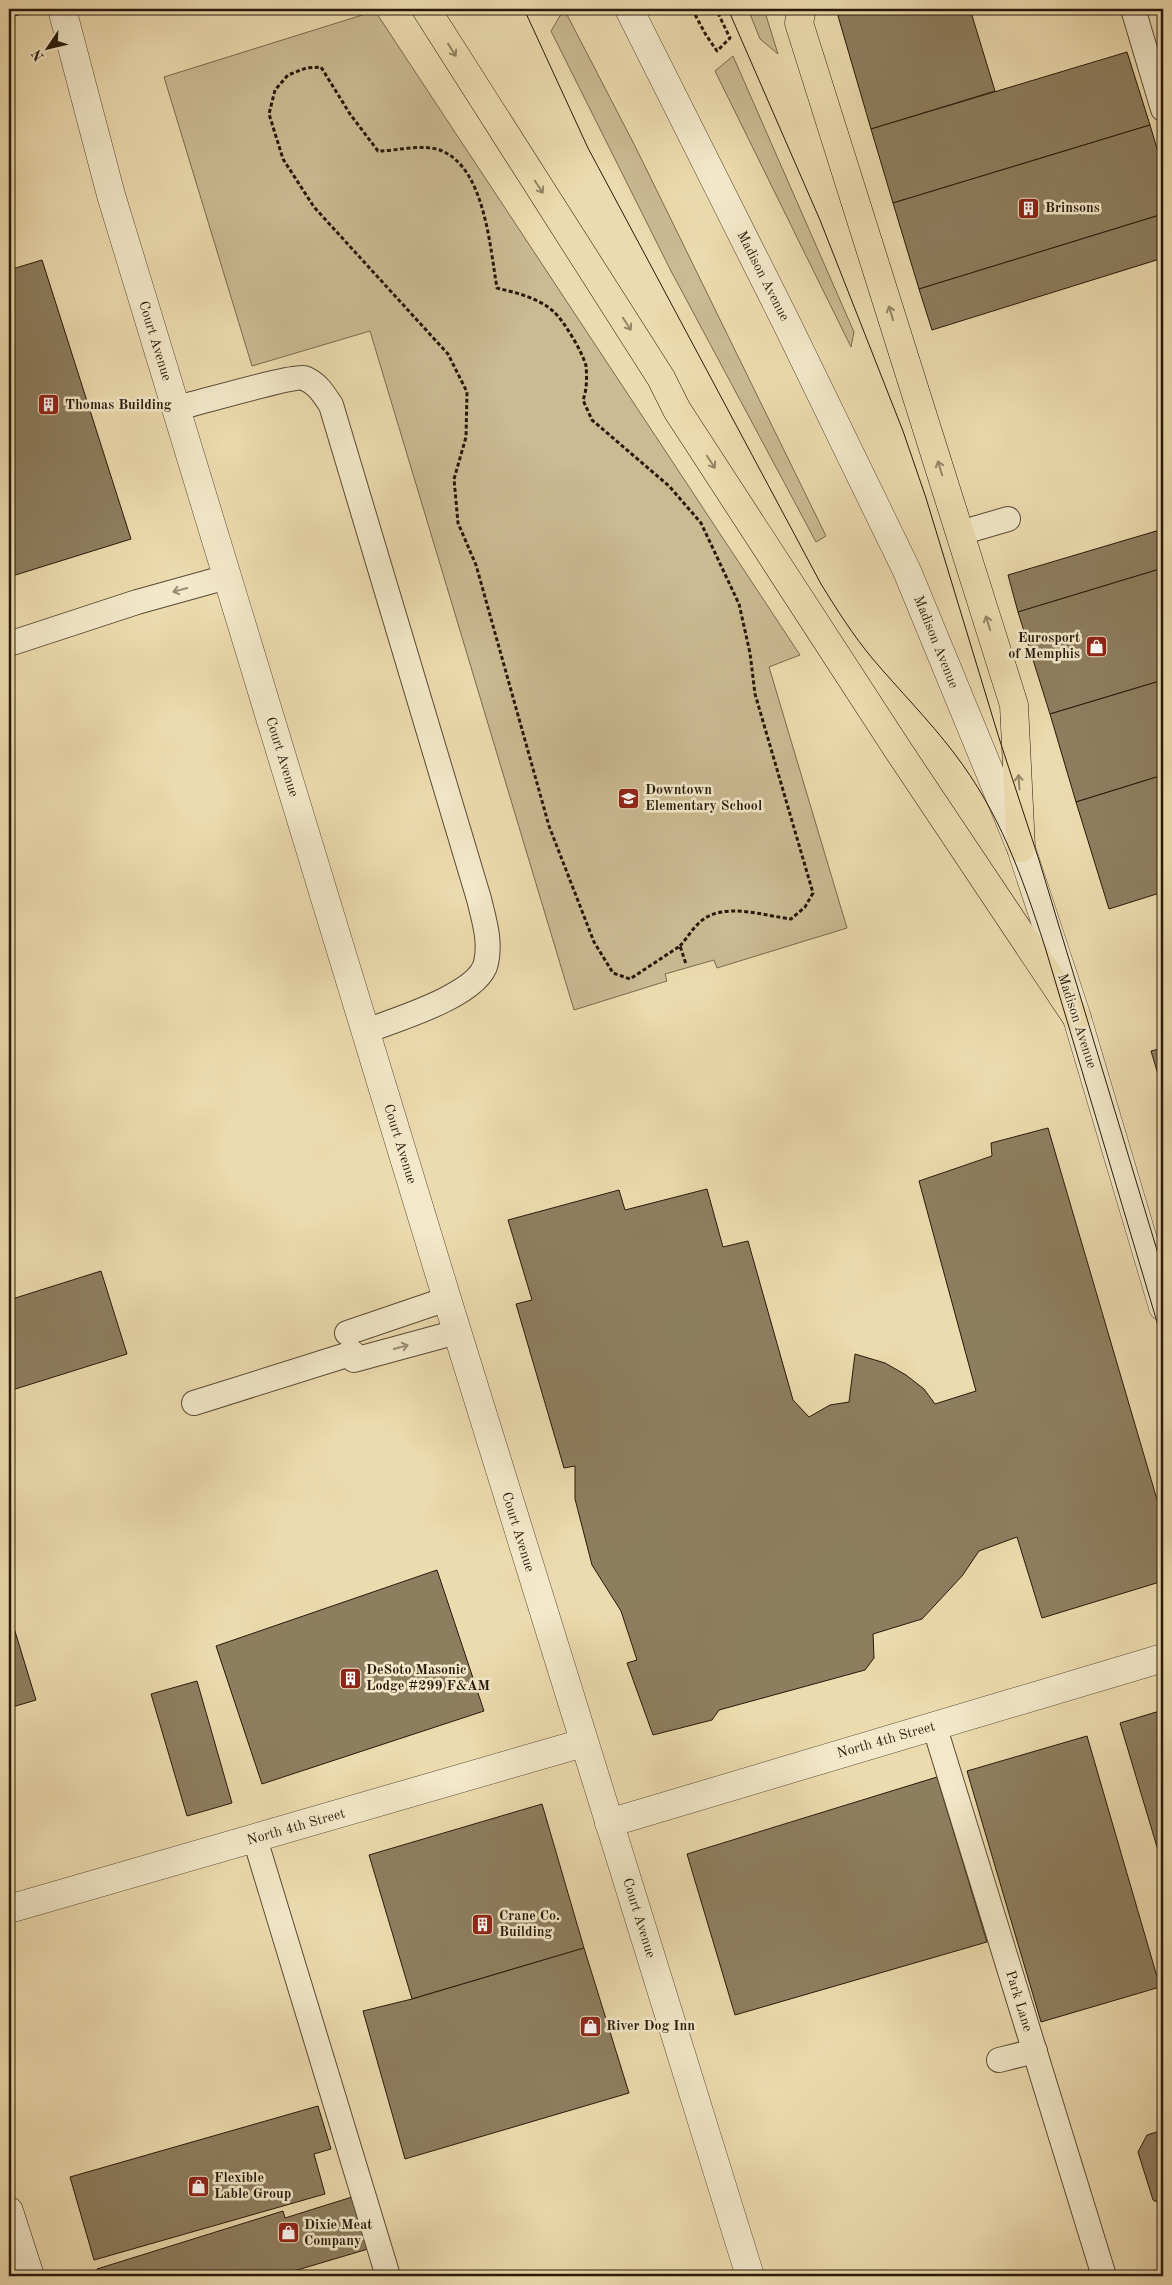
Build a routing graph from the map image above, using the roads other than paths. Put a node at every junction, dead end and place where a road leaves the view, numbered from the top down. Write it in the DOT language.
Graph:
graph roads {
  1 [pos="62,9"];
  2 [pos="426,9"];
  3 [pos="802,9"];
  4 [pos="1133,9"];
  5 [pos="634,19"];
  6 [pos="1163,109"];
  7 [pos="176,408"];
  8 [pos="1008,519"];
  9 [pos="960,532"];
  10 [pos="227,577"];
  11 [pos="12,643"];
  12 [pos="1021,848"];
  13 [pos="1077,1018"];
  14 [pos="366,1031"];
  15 [pos="446,1300"];
  16 [pos="1163,1307"];
  17 [pos="457,1332"];
  18 [pos="351,1349"];
  19 [pos="194,1403"];
  20 [pos="1163,1658"];
  21 [pos="934,1726"];
  22 [pos="583,1744"];
  23 [pos="609,1823"];
  24 [pos="255,1840"];
  25 [pos="9,1908"];
  26 [pos="1035,2051"];
  27 [pos="999,2060"];
  28 [pos="9,2211"];
  29 [pos="30,2276"];
  30 [pos="388,2276"];
  31 [pos="750,2276"];
  32 [pos="1104,2276"];
  1 -- 7 [label="street, Court Avenue"];
  2 -- 13 [label="main road, one-way"];
  9 -- 3 [label="main road, one-way"];
  4 -- 6 [label="lane"];
  5 -- 12 [label="street, Madison Avenue"];
  7 -- 10 [label="street, Court Avenue"];
  7 -- 14 [label="lane"];
  8 -- 9 [label="lane"];
  12 -- 9 [label="main road, one-way"];
  10 -- 11 [label="lane, one-way"];
  10 -- 14 [label="street, Court Avenue"];
  12 -- 13 [label="street, Madison Avenue"];
  13 -- 16 [label="street, Madison Avenue"];
  14 -- 15 [label="street, Court Avenue"];
  15 -- 17 [label="street, Court Avenue"];
  15 -- 18 [label="lane"];
  18 -- 17 [label="lane, one-way"];
  17 -- 22 [label="street, Court Avenue"];
  18 -- 19 [label="lane"];
  20 -- 21 [label="street, North 4th Street"];
  21 -- 23 [label="street, North 4th Street"];
  21 -- 26 [label="lane, Park Lane"];
  22 -- 23 [label="street, Court Avenue"];
  22 -- 24 [label="street, North 4th Street"];
  23 -- 31 [label="street, Court Avenue"];
  24 -- 25 [label="street, North 4th Street"];
  24 -- 30 [label="lane"];
  26 -- 27 [label="lane"];
  26 -- 32 [label="lane, Park Lane"];
  28 -- 29 [label="street"];
}
